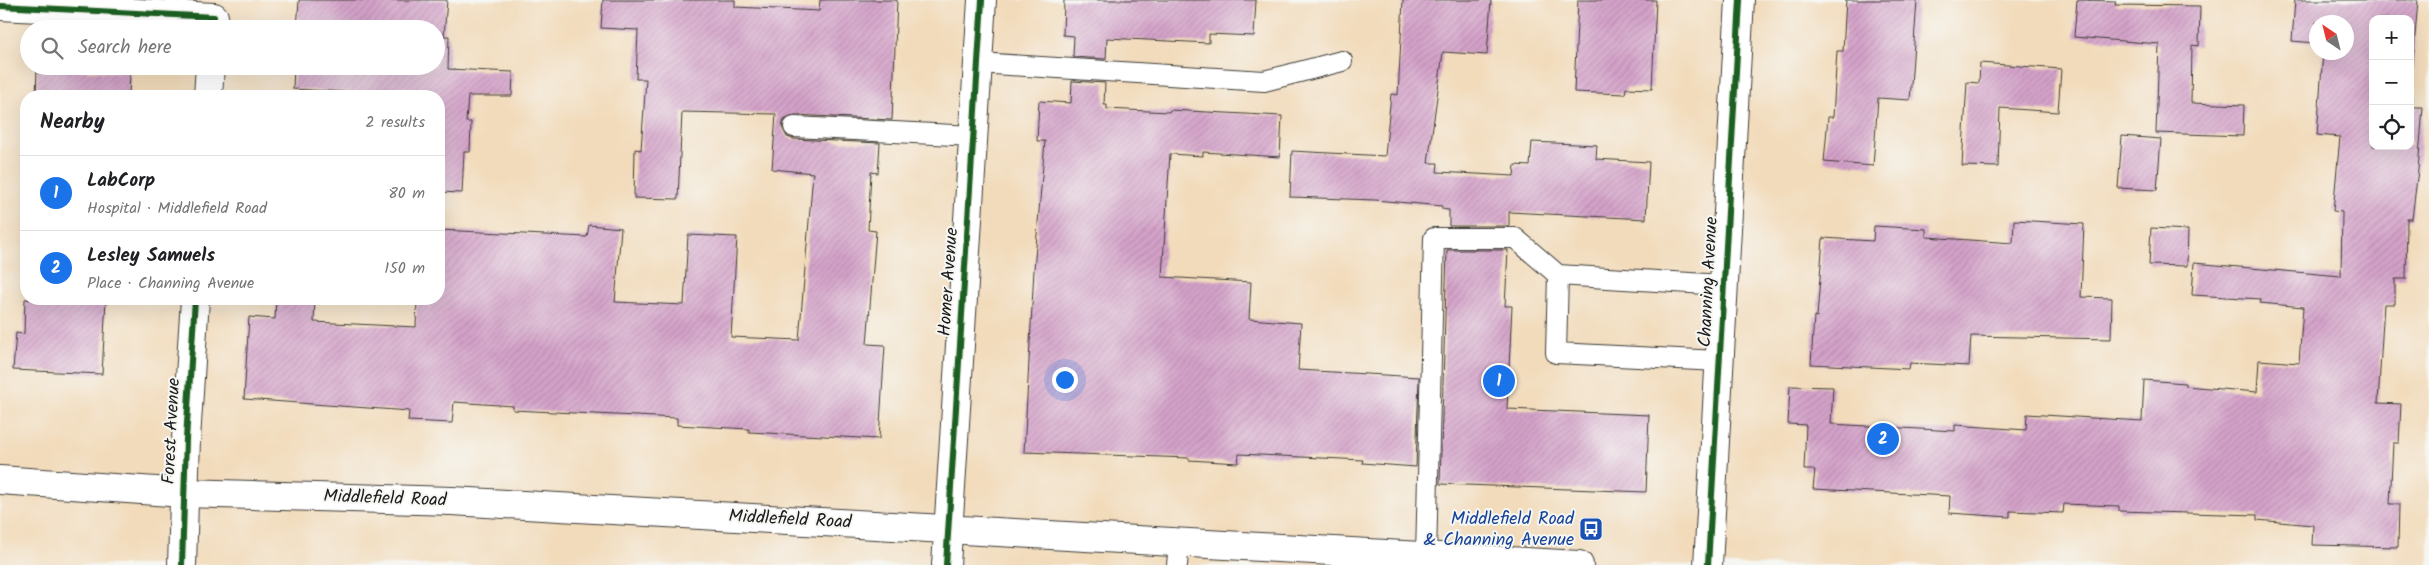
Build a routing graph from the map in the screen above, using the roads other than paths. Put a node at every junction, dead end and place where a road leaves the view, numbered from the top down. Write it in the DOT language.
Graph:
graph roads {
  1 [pos="982,0"];
  2 [pos="1740,0"];
  3 [pos="0,6"];
  4 [pos="214,15"];
  5 [pos="1342,60"];
  6 [pos="978,63"];
  7 [pos="209,75"];
  8 [pos="208,90"];
  9 [pos="794,127"];
  10 [pos="974,136"];
  11 [pos="1558,275"];
  12 [pos="1724,285"];
  13 [pos="195,305"];
  14 [pos="1719,361"];
  15 [pos="0,480"];
  16 [pos="184,492"];
  17 [pos="948,529"];
  18 [pos="1178,554"];
  19 [pos="1426,556"];
  20 [pos="1396,560"];
  21 [pos="182,565"];
  22 [pos="946,565"];
  23 [pos="1579,565"];
  24 [pos="1708,565"];
  1 -- 6 [label="street, Homer Avenue"];
  2 -- 12 [label="street, Channing Avenue"];
  3 -- 4 [label="street"];
  5 -- 6 [label="lane"];
  6 -- 10 [label="street, Homer Avenue"];
  7 -- 8 [label="street"];
  9 -- 10 [label="lane"];
  10 -- 17 [label="street, Homer Avenue"];
  11 -- 12 [label="lane"];
  11 -- 14 [label="lane"];
  11 -- 19 [label="lane"];
  12 -- 14 [label="street, Channing Avenue"];
  13 -- 16 [label="street, Forest Avenue"];
  14 -- 24 [label="street, Channing Avenue"];
  15 -- 16 [label="street, Middlefield Road"];
  16 -- 17 [label="street, Middlefield Road"];
  16 -- 21 [label="street, Forest Avenue"];
  17 -- 18 [label="street, Middlefield Road"];
  17 -- 22 [label="street, Homer Avenue"];
  18 -- 20 [label="street, Middlefield Road"];
  19 -- 20 [label="street, Middlefield Road"];
  19 -- 23 [label="street, Middlefield Road"];
}
